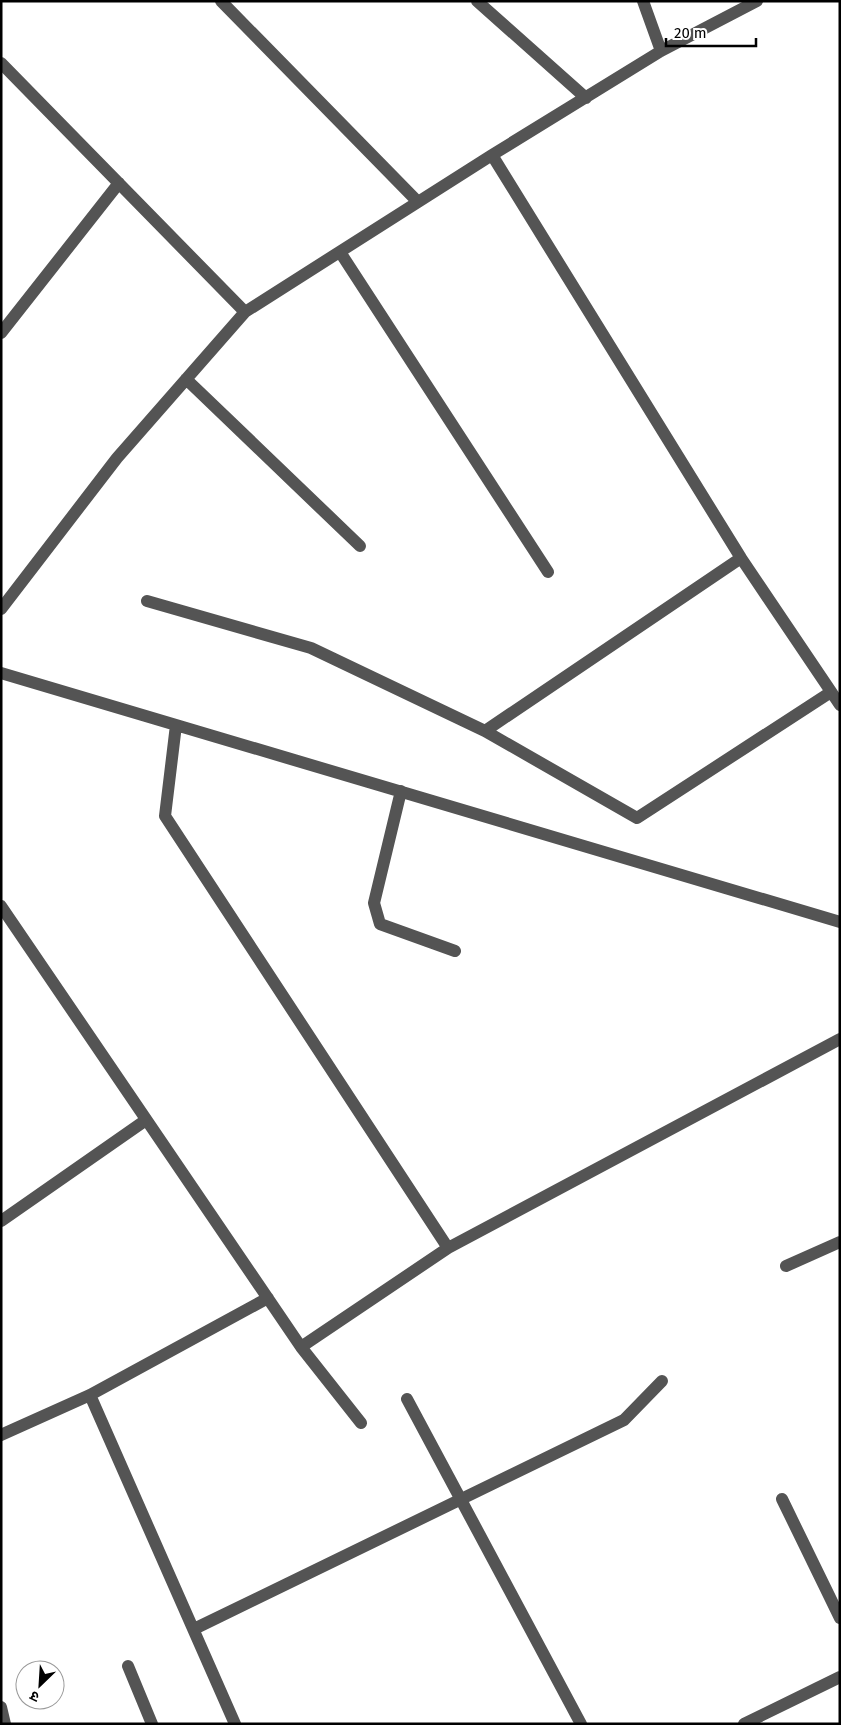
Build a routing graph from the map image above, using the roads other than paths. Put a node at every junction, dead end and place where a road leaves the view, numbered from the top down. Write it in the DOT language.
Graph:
graph roads {
  1 [pos="221,1"];
  2 [pos="477,1"];
  3 [pos="643,1"];
  4 [pos="757,1"];
  5 [pos="661,52"];
  6 [pos="1,63"];
  7 [pos="586,98"];
  8 [pos="492,155"];
  9 [pos="120,183"];
  10 [pos="418,202"];
  11 [pos="340,252"];
  12 [pos="245,312"];
  13 [pos="1,333"];
  14 [pos="186,379"];
  15 [pos="360,546"];
  16 [pos="741,558"];
  17 [pos="548,572"];
  18 [pos="147,601"];
  19 [pos="1,609"];
  20 [pos="1,673"];
  21 [pos="831,692"];
  22 [pos="840,705"];
  23 [pos="176,725"];
  24 [pos="485,731"];
  25 [pos="401,791"];
  26 [pos="1,906"];
  27 [pos="840,922"];
  28 [pos="455,951"];
  29 [pos="840,1039"];
  30 [pos="146,1120"];
  31 [pos="1,1221"];
  32 [pos="840,1242"];
  33 [pos="448,1248"];
  34 [pos="786,1266"];
  35 [pos="268,1298"];
  36 [pos="302,1348"];
  37 [pos="662,1381"];
  38 [pos="90,1394"];
  39 [pos="407,1399"];
  40 [pos="361,1423"];
  41 [pos="1,1436"];
  42 [pos="782,1499"];
  43 [pos="461,1501"];
  44 [pos="840,1618"];
  45 [pos="194,1629"];
  46 [pos="128,1666"];
  47 [pos="840,1677"];
  48 [pos="1,1706"];
  49 [pos="5,1724"];
  50 [pos="152,1724"];
  51 [pos="235,1724"];
  52 [pos="581,1724"];
  53 [pos="744,1724"];
  1 -- 10 [label="street"];
  2 -- 7 [label="street"];
  3 -- 5 [label="street"];
  4 -- 5 [label="street"];
  5 -- 7 [label="street"];
  6 -- 9 [label="street"];
  7 -- 8 [label="street"];
  8 -- 10 [label="street"];
  8 -- 16 [label="street"];
  9 -- 12 [label="street"];
  9 -- 13 [label="street"];
  10 -- 11 [label="street"];
  11 -- 12 [label="street"];
  11 -- 17 [label="street"];
  12 -- 14 [label="street"];
  14 -- 15 [label="street"];
  14 -- 19 [label="street"];
  16 -- 21 [label="street"];
  16 -- 24 [label="street"];
  18 -- 24 [label="street"];
  20 -- 23 [label="street"];
  21 -- 22 [label="street"];
  21 -- 24 [label="street"];
  23 -- 25 [label="street"];
  23 -- 33 [label="street"];
  25 -- 27 [label="street"];
  25 -- 28 [label="street"];
  26 -- 30 [label="street"];
  29 -- 33 [label="street"];
  30 -- 31 [label="street"];
  30 -- 35 [label="street"];
  32 -- 34 [label="street"];
  33 -- 36 [label="street"];
  35 -- 36 [label="street"];
  35 -- 38 [label="street"];
  36 -- 40 [label="street"];
  37 -- 43 [label="street"];
  38 -- 41 [label="street"];
  38 -- 45 [label="street"];
  39 -- 43 [label="street"];
  42 -- 44 [label="street"];
  43 -- 45 [label="street"];
  43 -- 52 [label="street"];
  45 -- 51 [label="street"];
  46 -- 50 [label="street"];
  47 -- 53 [label="street"];
  48 -- 49 [label="street"];
}
